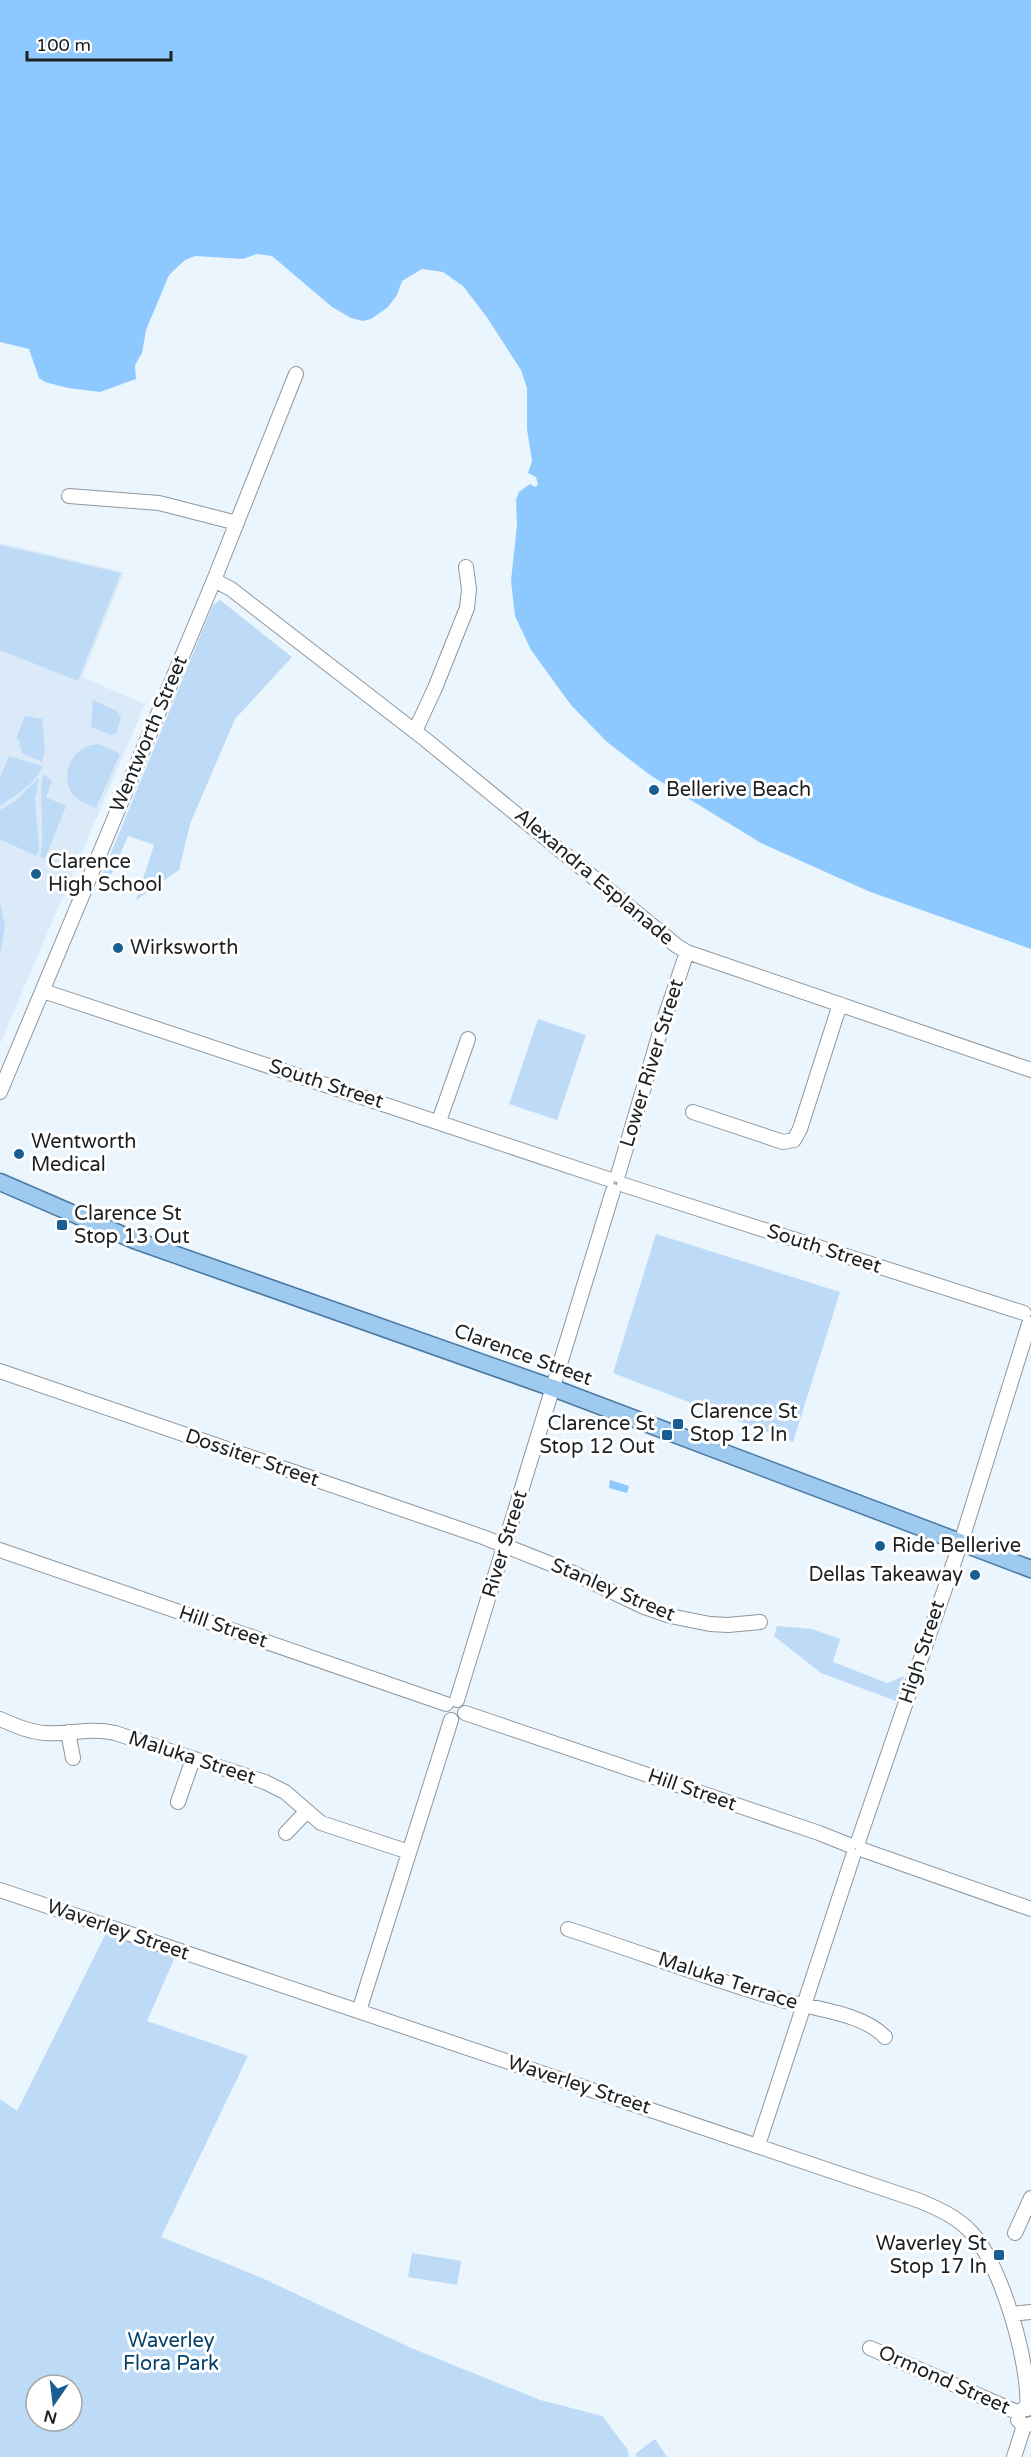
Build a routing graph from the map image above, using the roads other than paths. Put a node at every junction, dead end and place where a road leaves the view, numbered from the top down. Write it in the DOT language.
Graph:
graph roads {
  1 [pos="296,374"];
  2 [pos="69,496"];
  3 [pos="237,523"];
  4 [pos="466,567"];
  5 [pos="214,580"];
  6 [pos="415,731"];
  7 [pos="687,952"];
  8 [pos="43,991"];
  9 [pos="840,1004"];
  10 [pos="468,1039"];
  11 [pos="1031,1070"];
  12 [pos="0,1092"];
  13 [pos="693,1112"];
  14 [pos="439,1121"];
  15 [pos="0,1182"];
  16 [pos="616,1182"];
  17 [pos="1029,1317"];
  18 [pos="0,1371"];
  19 [pos="553,1388"];
  20 [pos="960,1542"];
  21 [pos="504,1545"];
  22 [pos="0,1550"];
  23 [pos="1031,1569"];
  24 [pos="760,1622"];
  25 [pos="452,1702"];
  26 [pos="465,1713"];
  27 [pos="0,1719"];
  28 [pos="451,1720"];
  29 [pos="68,1732"];
  30 [pos="74,1758"];
  31 [pos="193,1759"];
  32 [pos="178,1802"];
  33 [pos="306,1812"];
  34 [pos="286,1833"];
  35 [pos="856,1848"];
  36 [pos="409,1852"];
  37 [pos="0,1890"];
  38 [pos="1031,1909"];
  39 [pos="568,1929"];
  40 [pos="804,2005"];
  41 [pos="359,2011"];
  42 [pos="885,2037"];
  43 [pos="758,2145"];
  44 [pos="1031,2198"];
  45 [pos="1016,2233"];
  46 [pos="1031,2312"];
  47 [pos="1012,2314"];
  48 [pos="870,2348"];
  49 [pos="1026,2416"];
  50 [pos="1014,2457"];
  1 -- 3 [label="street, Wentworth Street"];
  2 -- 3 [label="street"];
  3 -- 5 [label="street, Wentworth Street"];
  4 -- 6 [label="street"];
  5 -- 6 [label="street, Alexandra Esplanade"];
  5 -- 8 [label="street, Wentworth Street"];
  6 -- 7 [label="street, Alexandra Esplanade"];
  7 -- 9 [label="street, Alexandra Esplanade"];
  7 -- 16 [label="street, Lower River Street"];
  8 -- 12 [label="street, Wentworth Street"];
  8 -- 14 [label="street, South Street"];
  9 -- 11 [label="street, Alexandra Esplanade"];
  9 -- 13 [label="street"];
  10 -- 14 [label="street"];
  14 -- 16 [label="street, South Street"];
  15 -- 19 [label="main road, Clarence Street"];
  16 -- 17 [label="street, South Street"];
  16 -- 19 [label="street, Lower River Street"];
  17 -- 20 [label="street, High Street"];
  18 -- 21 [label="street, Dossiter Street"];
  19 -- 20 [label="main road, Clarence Street"];
  19 -- 21 [label="street, River Street"];
  20 -- 23 [label="main road, Clarence Street"];
  20 -- 35 [label="street, High Street"];
  21 -- 24 [label="street, Stanley Street"];
  21 -- 25 [label="street, River Street"];
  22 -- 25 [label="street, Hill Street"];
  25 -- 26 [label="street"];
  25 -- 28 [label="street"];
  26 -- 28 [label="street"];
  26 -- 35 [label="street, Hill Street"];
  27 -- 29 [label="street, Maluka Street"];
  28 -- 36 [label="street"];
  29 -- 30 [label="street"];
  29 -- 31 [label="street, Maluka Street"];
  31 -- 32 [label="street"];
  31 -- 33 [label="street, Maluka Street"];
  33 -- 34 [label="street"];
  33 -- 36 [label="street, Maluka Street"];
  35 -- 38 [label="street, Hill Street"];
  35 -- 40 [label="street, High Street"];
  36 -- 41 [label="street"];
  37 -- 41 [label="street, Waverley Street"];
  39 -- 40 [label="street, Maluka Terrace"];
  40 -- 42 [label="street, Maluka Terrace"];
  40 -- 43 [label="street, High Street"];
  41 -- 43 [label="street, Waverley Street"];
  43 -- 47 [label="street, Waverley Street"];
  44 -- 45 [label="street"];
  46 -- 47 [label="street"];
  47 -- 49 [label="street, Waverley Street"];
  48 -- 49 [label="street, Ormond Street"];
  49 -- 50 [label="street, Waverley Street"];
}
